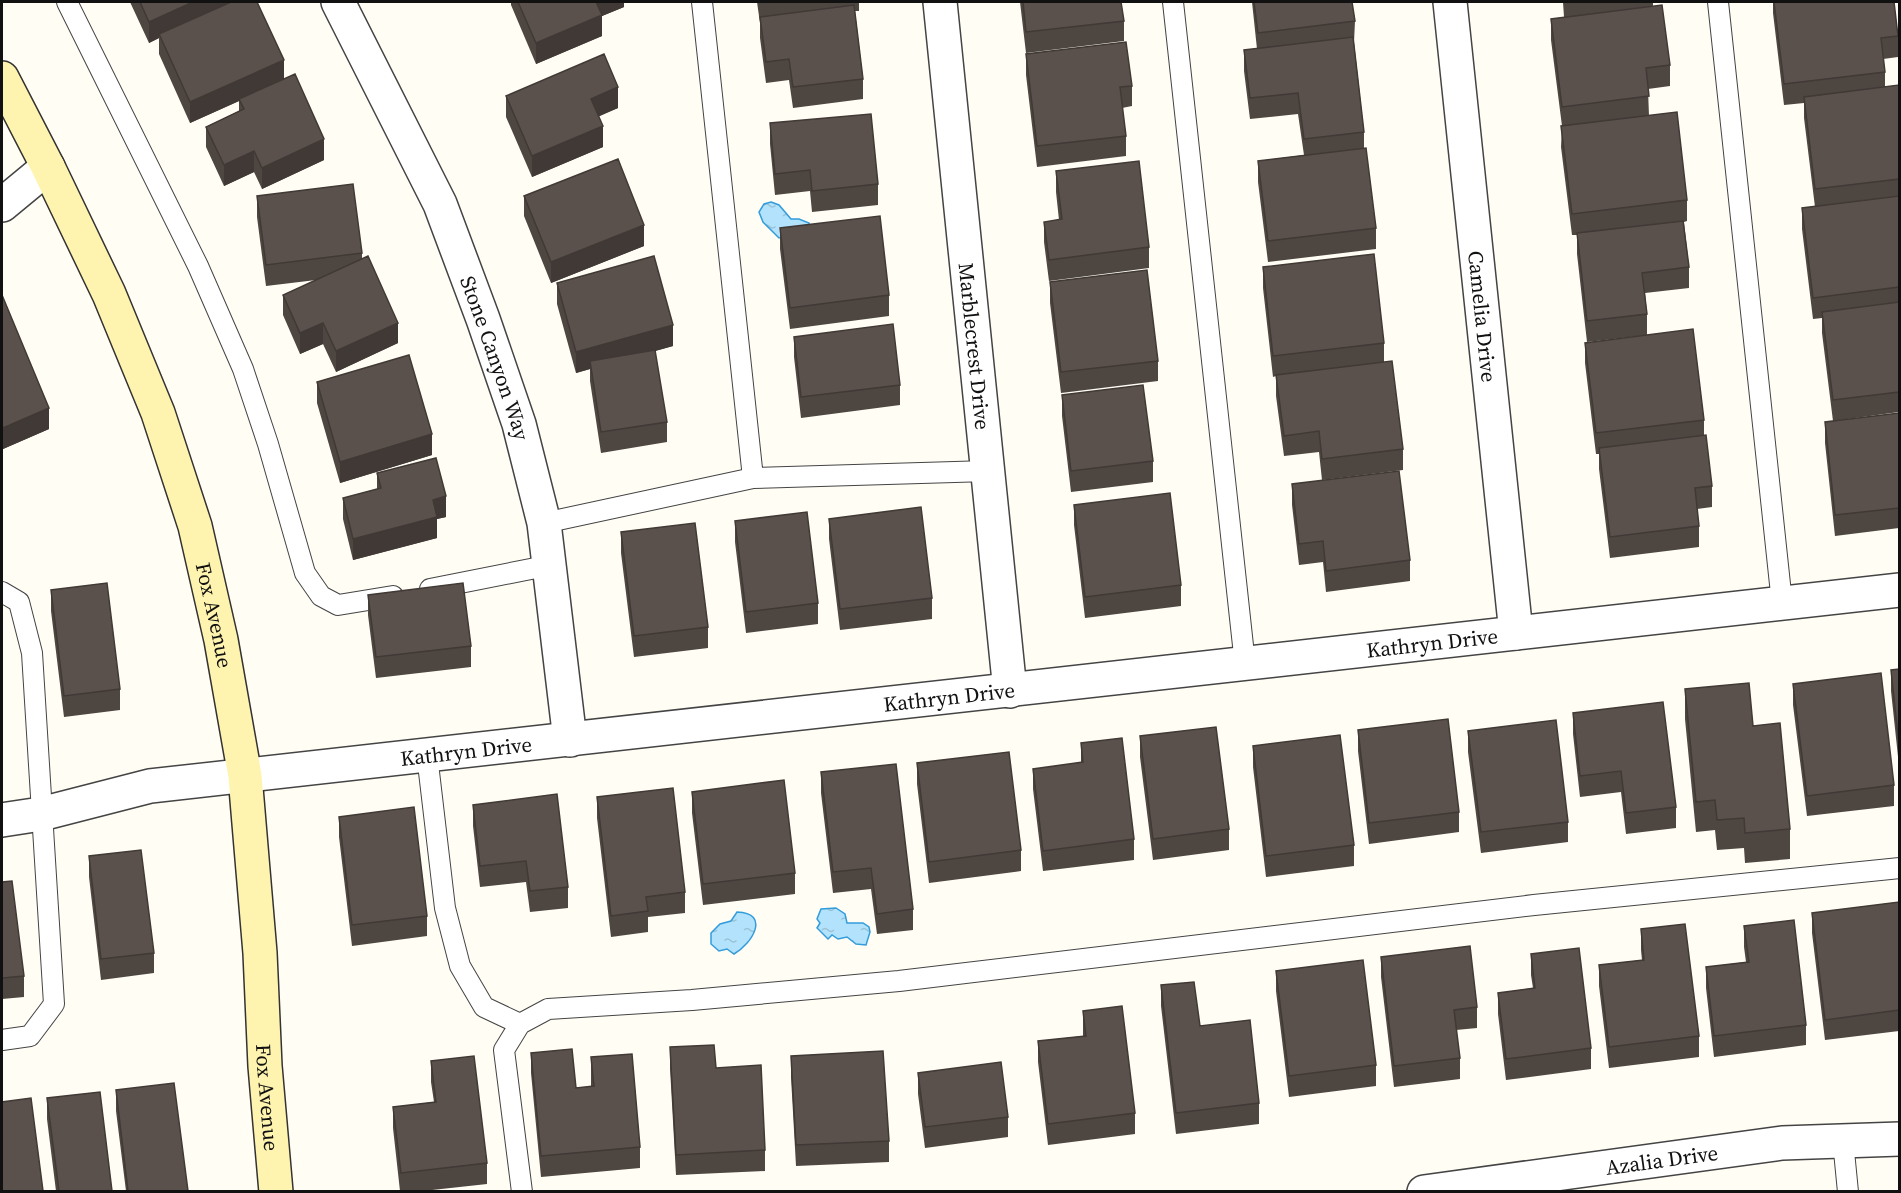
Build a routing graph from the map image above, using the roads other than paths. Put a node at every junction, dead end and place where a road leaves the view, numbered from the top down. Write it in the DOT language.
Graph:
graph roads {
  1 [pos="67,2"];
  2 [pos="338,2"];
  3 [pos="702,2"];
  4 [pos="940,2"];
  5 [pos="1173,2"];
  6 [pos="1450,2"];
  7 [pos="1718,2"];
  8 [pos="2,78"];
  9 [pos="48,167"];
  10 [pos="2,205"];
  11 [pos="988,471"];
  12 [pos="753,478"];
  13 [pos="544,523"];
  14 [pos="551,565"];
  15 [pos="1899,590"];
  16 [pos="2,592"];
  17 [pos="1782,603"];
  18 [pos="1516,633"];
  19 [pos="1245,664"];
  20 [pos="1010,691"];
  21 [pos="570,740"];
  22 [pos="426,755"];
  23 [pos="245,776"];
  24 [pos="41,814"];
  25 [pos="2,820"];
  26 [pos="1899,868"];
  27 [pos="520,1024"];
  28 [pos="2,1040"];
  29 [pos="1899,1139"];
  30 [pos="1843,1141"];
  31 [pos="1572,1182"];
  32 [pos="276,1191"];
  33 [pos="522,1191"];
  34 [pos="1425,1191"];
  35 [pos="1848,1191"];
  1 -- 14 [label="lane"];
  2 -- 13 [label="street, Stone Canyon Way"];
  3 -- 12 [label="lane"];
  4 -- 11 [label="street, Marblecrest Drive"];
  5 -- 19 [label="lane"];
  6 -- 18 [label="street, Camelia Drive"];
  7 -- 17 [label="lane"];
  8 -- 9 [label="main road, Fox Avenue"];
  9 -- 10 [label="street"];
  9 -- 23 [label="main road, Fox Avenue"];
  11 -- 12 [label="lane"];
  11 -- 20 [label="street, Marblecrest Drive"];
  12 -- 13 [label="lane"];
  13 -- 14 [label="street, Stone Canyon Way"];
  14 -- 21 [label="street, Stone Canyon Way"];
  15 -- 17 [label="street, Kathryn Drive"];
  16 -- 24 [label="lane"];
  17 -- 18 [label="street, Kathryn Drive"];
  18 -- 19 [label="street, Kathryn Drive"];
  19 -- 20 [label="street, Kathryn Drive"];
  20 -- 21 [label="street, Kathryn Drive"];
  21 -- 22 [label="street, Kathryn Drive"];
  22 -- 23 [label="street, Kathryn Drive"];
  22 -- 27 [label="lane"];
  23 -- 24 [label="street, Kathryn Drive"];
  23 -- 32 [label="main road, Fox Avenue"];
  24 -- 25 [label="street, Kathryn Drive"];
  24 -- 28 [label="lane"];
  26 -- 27 [label="lane"];
  27 -- 33 [label="lane"];
  29 -- 30 [label="street, Azalia Drive"];
  30 -- 31 [label="street, Azalia Drive"];
  30 -- 35 [label="lane"];
  31 -- 34 [label="street, Azalia Drive"];
}
